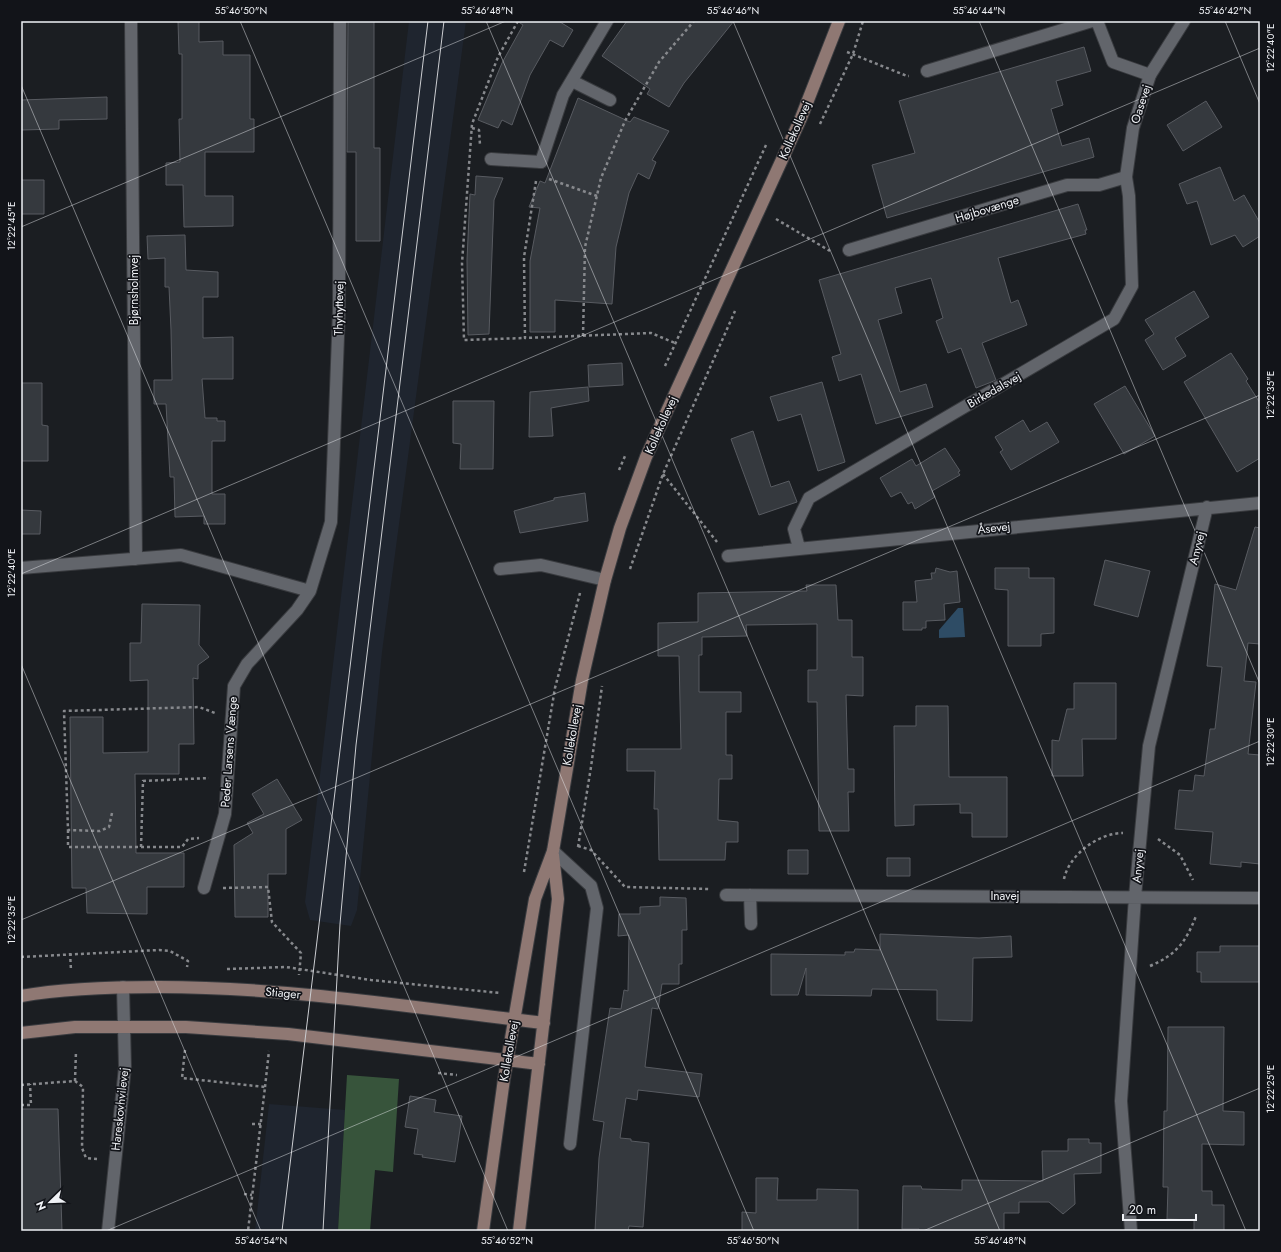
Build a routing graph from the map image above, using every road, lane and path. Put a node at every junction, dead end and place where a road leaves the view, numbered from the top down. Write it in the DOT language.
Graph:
graph roads {
  1 [pos="131,21"];
  2 [pos="340,21"];
  3 [pos="518,21"];
  4 [pos="694,21"];
  5 [pos="839,21"];
  6 [pos="863,21"];
  7 [pos="1092,21"];
  8 [pos="1097,21"];
  9 [pos="1184,21"];
  10 [pos="604,22"];
  11 [pos="830,46"];
  12 [pos="853,54"];
  13 [pos="927,71"];
  14 [pos="1150,75"];
  15 [pos="572,80"];
  16 [pos="610,100"];
  17 [pos="820,126"];
  18 [pos="491,159"];
  19 [pos="541,162"];
  20 [pos="538,175"];
  21 [pos="1126,177"];
  22 [pos="597,196"];
  23 [pos="1129,196"];
  24 [pos="780,212"];
  25 [pos="776,219"];
  26 [pos="774,225"];
  27 [pos="849,250"];
  28 [pos="736,310"];
  29 [pos="583,336"];
  30 [pos="525,338"];
  31 [pos="694,351"];
  32 [pos="714,360"];
  33 [pos="662,474"];
  34 [pos="1260,503"];
  35 [pos="1207,507"];
  36 [pos="800,548"];
  37 [pos="728,556"];
  38 [pos="136,559"];
  39 [pos="21,568"];
  40 [pos="500,569"];
  41 [pos="629,571"];
  42 [pos="605,580"];
  43 [pos="310,591"];
  44 [pos="602,682"];
  45 [pos="231,713"];
  46 [pos="227,778"];
  47 [pos="112,812"];
  48 [pos="68,830"];
  49 [pos="218,838"];
  50 [pos="578,846"];
  51 [pos="141,847"];
  52 [pos="553,851"];
  53 [pos="575,872"];
  54 [pos="204,888"];
  55 [pos="726,895"];
  56 [pos="750,895"];
  57 [pos="1135,897"];
  58 [pos="1197,898"];
  59 [pos="1260,898"];
  60 [pos="751,924"];
  61 [pos="70,953"];
  62 [pos="21,957"];
  63 [pos="187,967"];
  64 [pos="1130,969"];
  65 [pos="71,970"];
  66 [pos="124,987"];
  67 [pos="297,994"];
  68 [pos="21,996"];
  69 [pos="515,1020"];
  70 [pos="544,1023"];
  71 [pos="125,1026"];
  72 [pos="21,1033"];
  73 [pos="185,1050"];
  74 [pos="76,1051"];
  75 [pos="276,1052"];
  76 [pos="507,1060"];
  77 [pos="539,1064"];
  78 [pos="432,1072"];
  79 [pos="460,1074"];
  80 [pos="75,1081"];
  81 [pos="30,1084"];
  82 [pos="21,1085"];
  83 [pos="265,1087"];
  84 [pos="21,1105"];
  85 [pos="252,1124"];
  86 [pos="261,1124"];
  87 [pos="570,1144"];
  88 [pos="115,1161"];
  89 [pos="244,1194"];
  90 [pos="252,1195"];
  91 [pos="108,1231"];
  92 [pos="248,1231"];
  93 [pos="484,1231"];
  94 [pos="519,1231"];
  95 [pos="1131,1231"];
  1 -- 38 [label="street, Bjørnsholmvej"];
  2 -- 43 [label="street, Thyhyttevej"];
  3 -- 30 [label="path"];
  4 -- 22 [label="path"];
  5 -- 11 [label="street, Kollekollevej"];
  6 -- 12 [label="path"];
  7 -- 13 [label="street"];
  8 -- 14 [label="street"];
  9 -- 14 [label="street, Oasevej"];
  10 -- 15 [label="street"];
  11 -- 12 [label="path"];
  11 -- 31 [label="street, Kollekollevej"];
  12 -- 13 [label="path"];
  12 -- 17 [label="path"];
  14 -- 21 [label="street, Oasevej"];
  15 -- 16 [label="street"];
  15 -- 19 [label="street"];
  18 -- 19 [label="street"];
  19 -- 20 [label="path"];
  20 -- 22 [label="path"];
  20 -- 30 [label="path"];
  21 -- 23 [label="street, Oasevej"];
  21 -- 27 [label="street, Højbovænge"];
  22 -- 29 [label="path"];
  23 -- 36 [label="street, Birkedalsvej"];
  24 -- 25 [label="path"];
  25 -- 26 [label="path"];
  25 -- 27 [label="path"];
  28 -- 32 [label="path"];
  29 -- 30 [label="path"];
  29 -- 31 [label="path"];
  31 -- 32 [label="path"];
  31 -- 42 [label="street, Kollekollevej"];
  32 -- 33 [label="path"];
  33 -- 37 [label="path"];
  33 -- 41 [label="path"];
  34 -- 35 [label="street, Åsevej"];
  35 -- 36 [label="street, Åsevej"];
  35 -- 57 [label="street, Anyvej"];
  36 -- 37 [label="street, Åsevej"];
  38 -- 39 [label="street"];
  38 -- 43 [label="street"];
  40 -- 42 [label="street"];
  42 -- 52 [label="street, Kollekollevej"];
  43 -- 45 [label="street, Peder Larsens Vænge"];
  44 -- 50 [label="path"];
  45 -- 46 [label="street, Peder Larsens Vænge"];
  45 -- 48 [label="path"];
  46 -- 49 [label="street, Peder Larsens Vænge"];
  46 -- 51 [label="path"];
  47 -- 48 [label="path"];
  48 -- 51 [label="path"];
  49 -- 51 [label="path"];
  49 -- 54 [label="street, Peder Larsens Vænge"];
  50 -- 53 [label="path"];
  50 -- 55 [label="path"];
  52 -- 53 [label="street"];
  52 -- 69 [label="street, Kollekollevej"];
  52 -- 70 [label="street, Kollekollevej"];
  53 -- 87 [label="street"];
  54 -- 67 [label="path"];
  55 -- 56 [label="street, Inavej"];
  56 -- 57 [label="street, Inavej"];
  56 -- 60 [label="street"];
  57 -- 58 [label="street, Inavej"];
  57 -- 64 [label="street, Anyvej"];
  58 -- 59 [label="street, Inavej"];
  58 -- 64 [label="path"];
  61 -- 62 [label="path"];
  61 -- 63 [label="path"];
  61 -- 65 [label="path"];
  64 -- 95 [label="street, Anyvej"];
  66 -- 67 [label="street, Stiager"];
  66 -- 68 [label="street, Stiager"];
  66 -- 71 [label="street, Hareskovhvilevej"];
  67 -- 69 [label="street, Stiager"];
  69 -- 70 [label="street, Stiager"];
  69 -- 76 [label="street, Kollekollevej"];
  70 -- 77 [label="street, Kollekollevej"];
  71 -- 72 [label="street"];
  71 -- 76 [label="street"];
  71 -- 88 [label="street, Hareskovhvilevej"];
  73 -- 83 [label="path"];
  74 -- 80 [label="path"];
  75 -- 83 [label="path"];
  76 -- 77 [label="street"];
  76 -- 93 [label="street, Kollekollevej"];
  77 -- 94 [label="street, Kollekollevej"];
  78 -- 79 [label="path"];
  80 -- 81 [label="path"];
  80 -- 88 [label="path"];
  81 -- 82 [label="path"];
  81 -- 84 [label="path"];
  83 -- 86 [label="path"];
  85 -- 86 [label="path"];
  86 -- 90 [label="path"];
  88 -- 91 [label="street, Hareskovhvilevej"];
  89 -- 90 [label="path"];
  90 -- 92 [label="path"];
}
